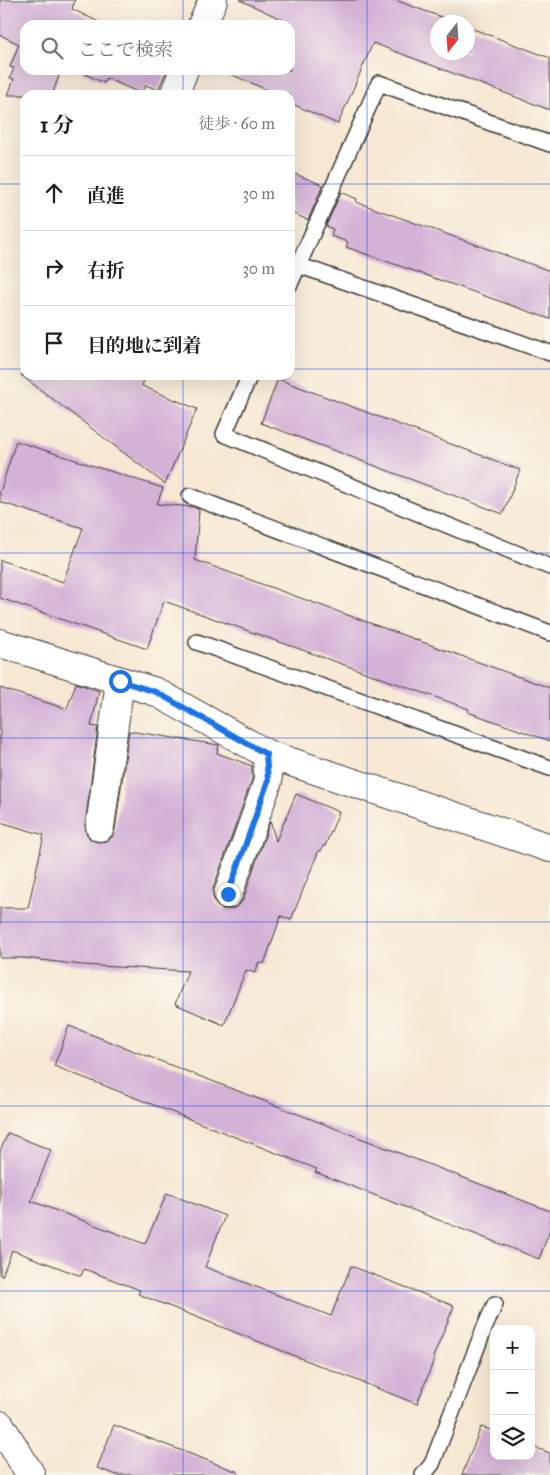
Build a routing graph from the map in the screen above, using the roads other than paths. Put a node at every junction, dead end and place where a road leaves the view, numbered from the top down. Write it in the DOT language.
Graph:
graph roads {
  1 [pos="212,0"];
  2 [pos="204,20"];
  3 [pos="182,75"];
  4 [pos="176,90"];
  5 [pos="550,144"];
  6 [pos="298,265"];
  7 [pos="295,272"];
  8 [pos="550,353"];
  9 [pos="248,380"];
  10 [pos="190,496"];
  11 [pos="550,567"];
  12 [pos="550,634"];
  13 [pos="198,642"];
  14 [pos="0,643"];
  15 [pos="120,681"];
  16 [pos="266,754"];
  17 [pos="550,768"];
  18 [pos="100,827"];
  19 [pos="550,848"];
  20 [pos="228,894"];
  21 [pos="496,1304"];
  22 [pos="0,1425"];
  23 [pos="31,1475"];
  24 [pos="423,1475"];
  1 -- 2 [label="street"];
  3 -- 4 [label="street"];
  5 -- 6 [label="lane"];
  6 -- 7 [label="lane"];
  6 -- 8 [label="lane"];
  9 -- 11 [label="lane"];
  10 -- 12 [label="lane"];
  13 -- 17 [label="lane"];
  14 -- 15 [label="street"];
  15 -- 16 [label="street"];
  15 -- 18 [label="street"];
  16 -- 19 [label="street"];
  16 -- 20 [label="street"];
  21 -- 24 [label="lane"];
  22 -- 23 [label="street"];
}
